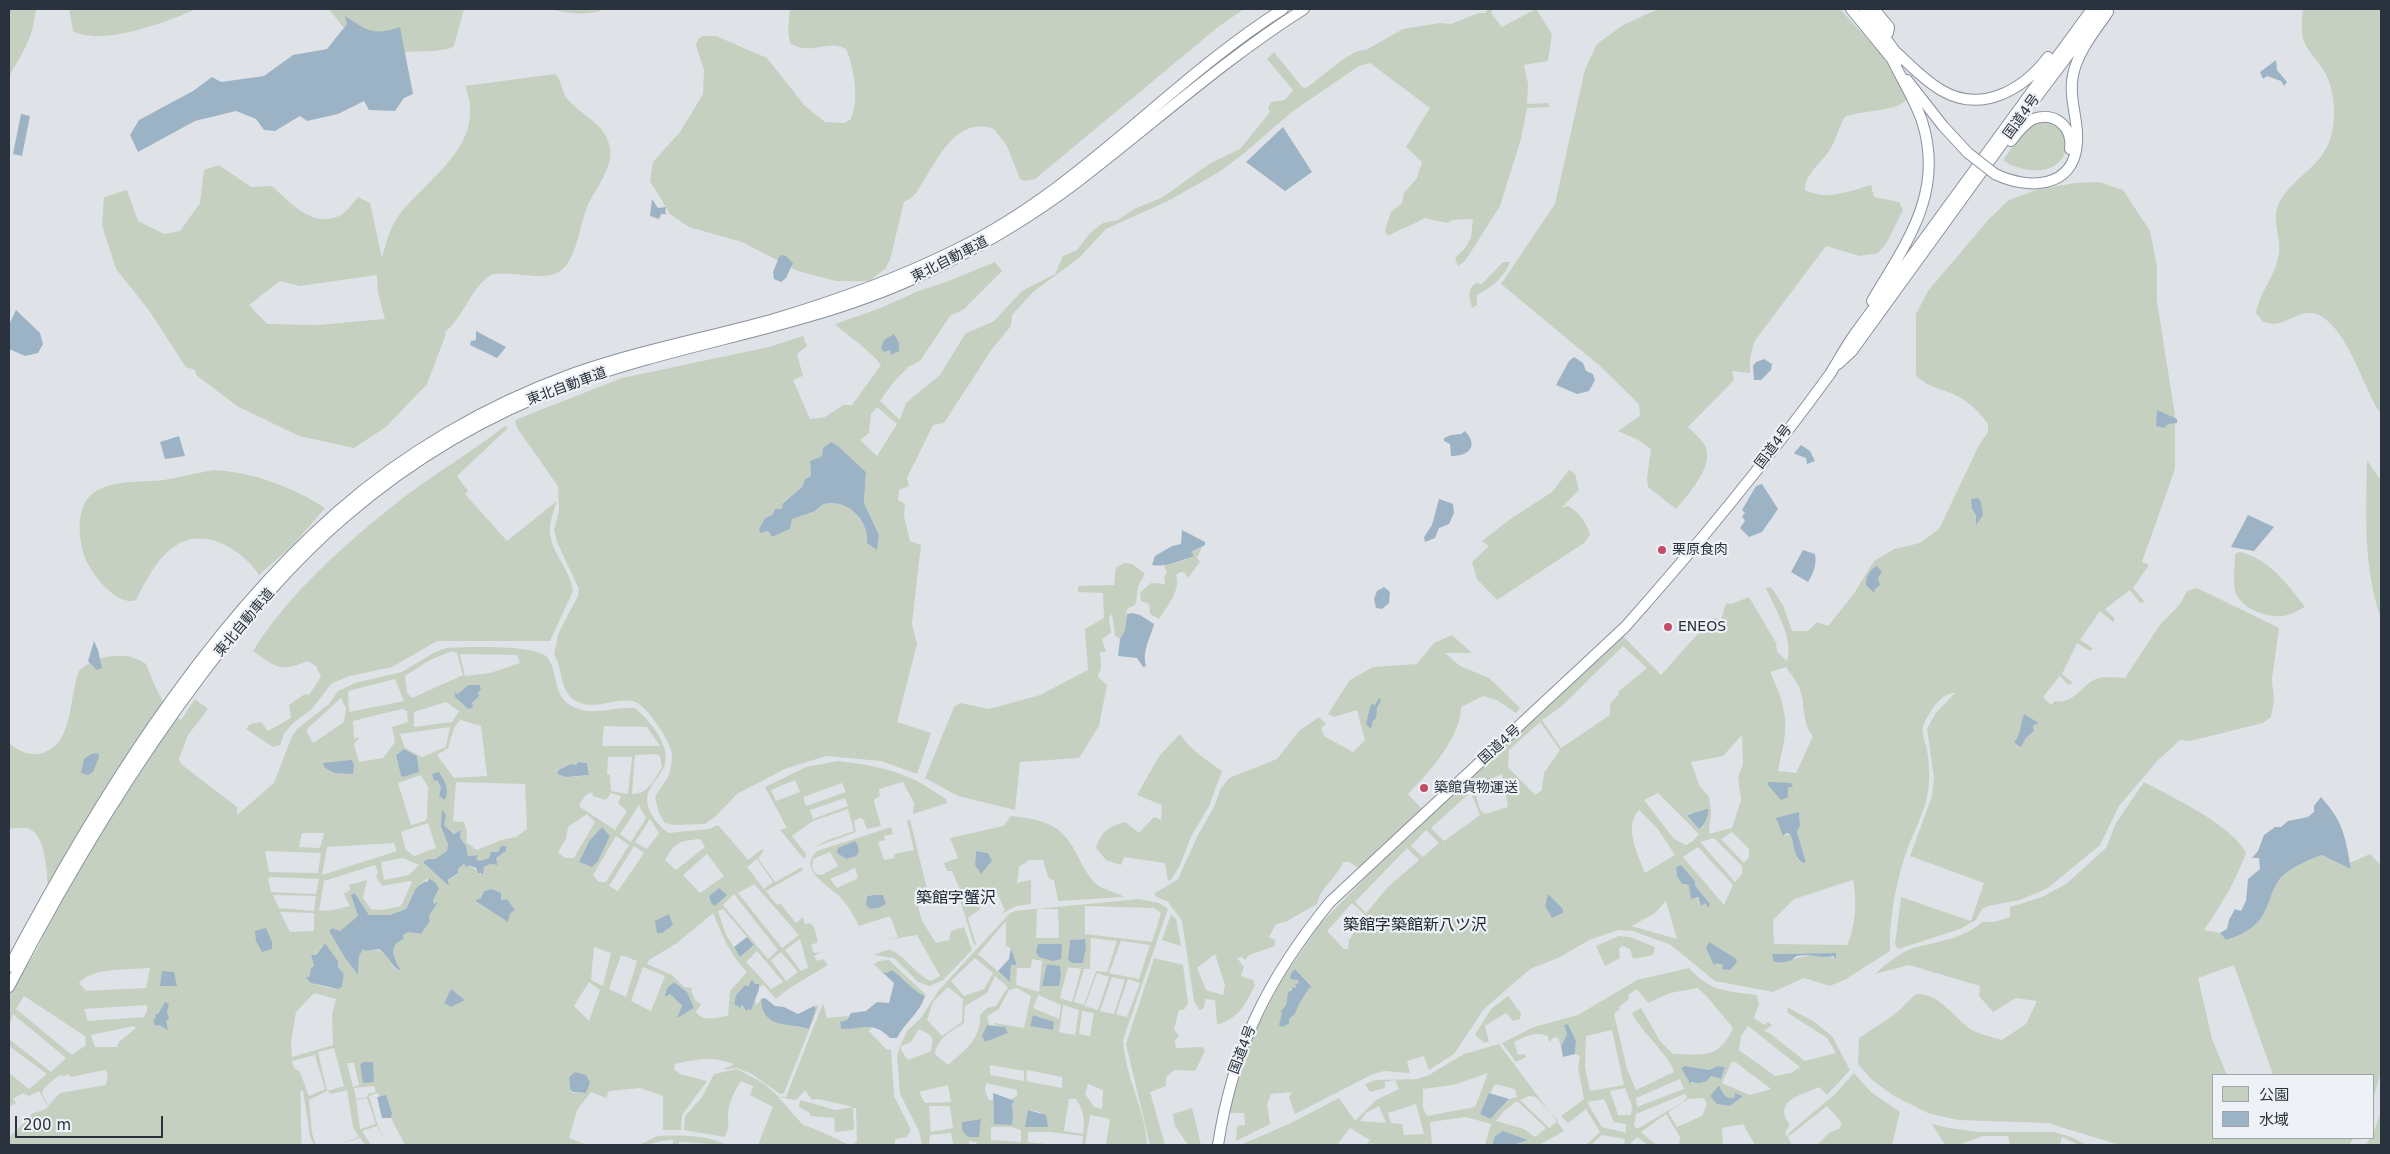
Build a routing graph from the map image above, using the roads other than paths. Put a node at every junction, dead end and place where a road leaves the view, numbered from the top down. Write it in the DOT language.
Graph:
graph roads {
  1 [pos="1283,9"];
  2 [pos="1304,9"];
  3 [pos="1851,9"];
  4 [pos="1858,9"];
  5 [pos="1864,9"];
  6 [pos="1869,9"];
  7 [pos="1874,9"];
  8 [pos="2086,9"];
  9 [pos="2092,9"];
  10 [pos="2102,9"];
  11 [pos="2110,9"];
  12 [pos="1891,47"];
  13 [pos="1994,154"];
  14 [pos="1997,171"];
  15 [pos="1854,335"];
  16 [pos="1833,368"];
  17 [pos="9,967"];
  18 [pos="9,987"];
  19 [pos="1218,1145"];
  1 -- 17 [label="highway, 東北自動車道"];
  2 -- 18 [label="highway, 東北自動車道"];
  3 -- 12 [label="highway"];
  4 -- 12 [label="highway"];
  5 -- 12 [label="highway"];
  6 -- 12 [label="highway"];
  7 -- 12 [label="highway"];
  8 -- 12 [label="highway"];
  9 -- 15 [label="highway, 国道4号"];
  10 -- 13 [label="highway, 国道4号"];
  11 -- 14 [label="highway"];
  12 -- 14 [label="highway, bridge"];
  12 -- 15 [label="highway"];
  13 -- 14 [label="highway"];
  13 -- 16 [label="highway, 国道4号"];
  15 -- 16 [label="highway, 国道4号"];
  16 -- 19 [label="highway, 国道4号"];
}
